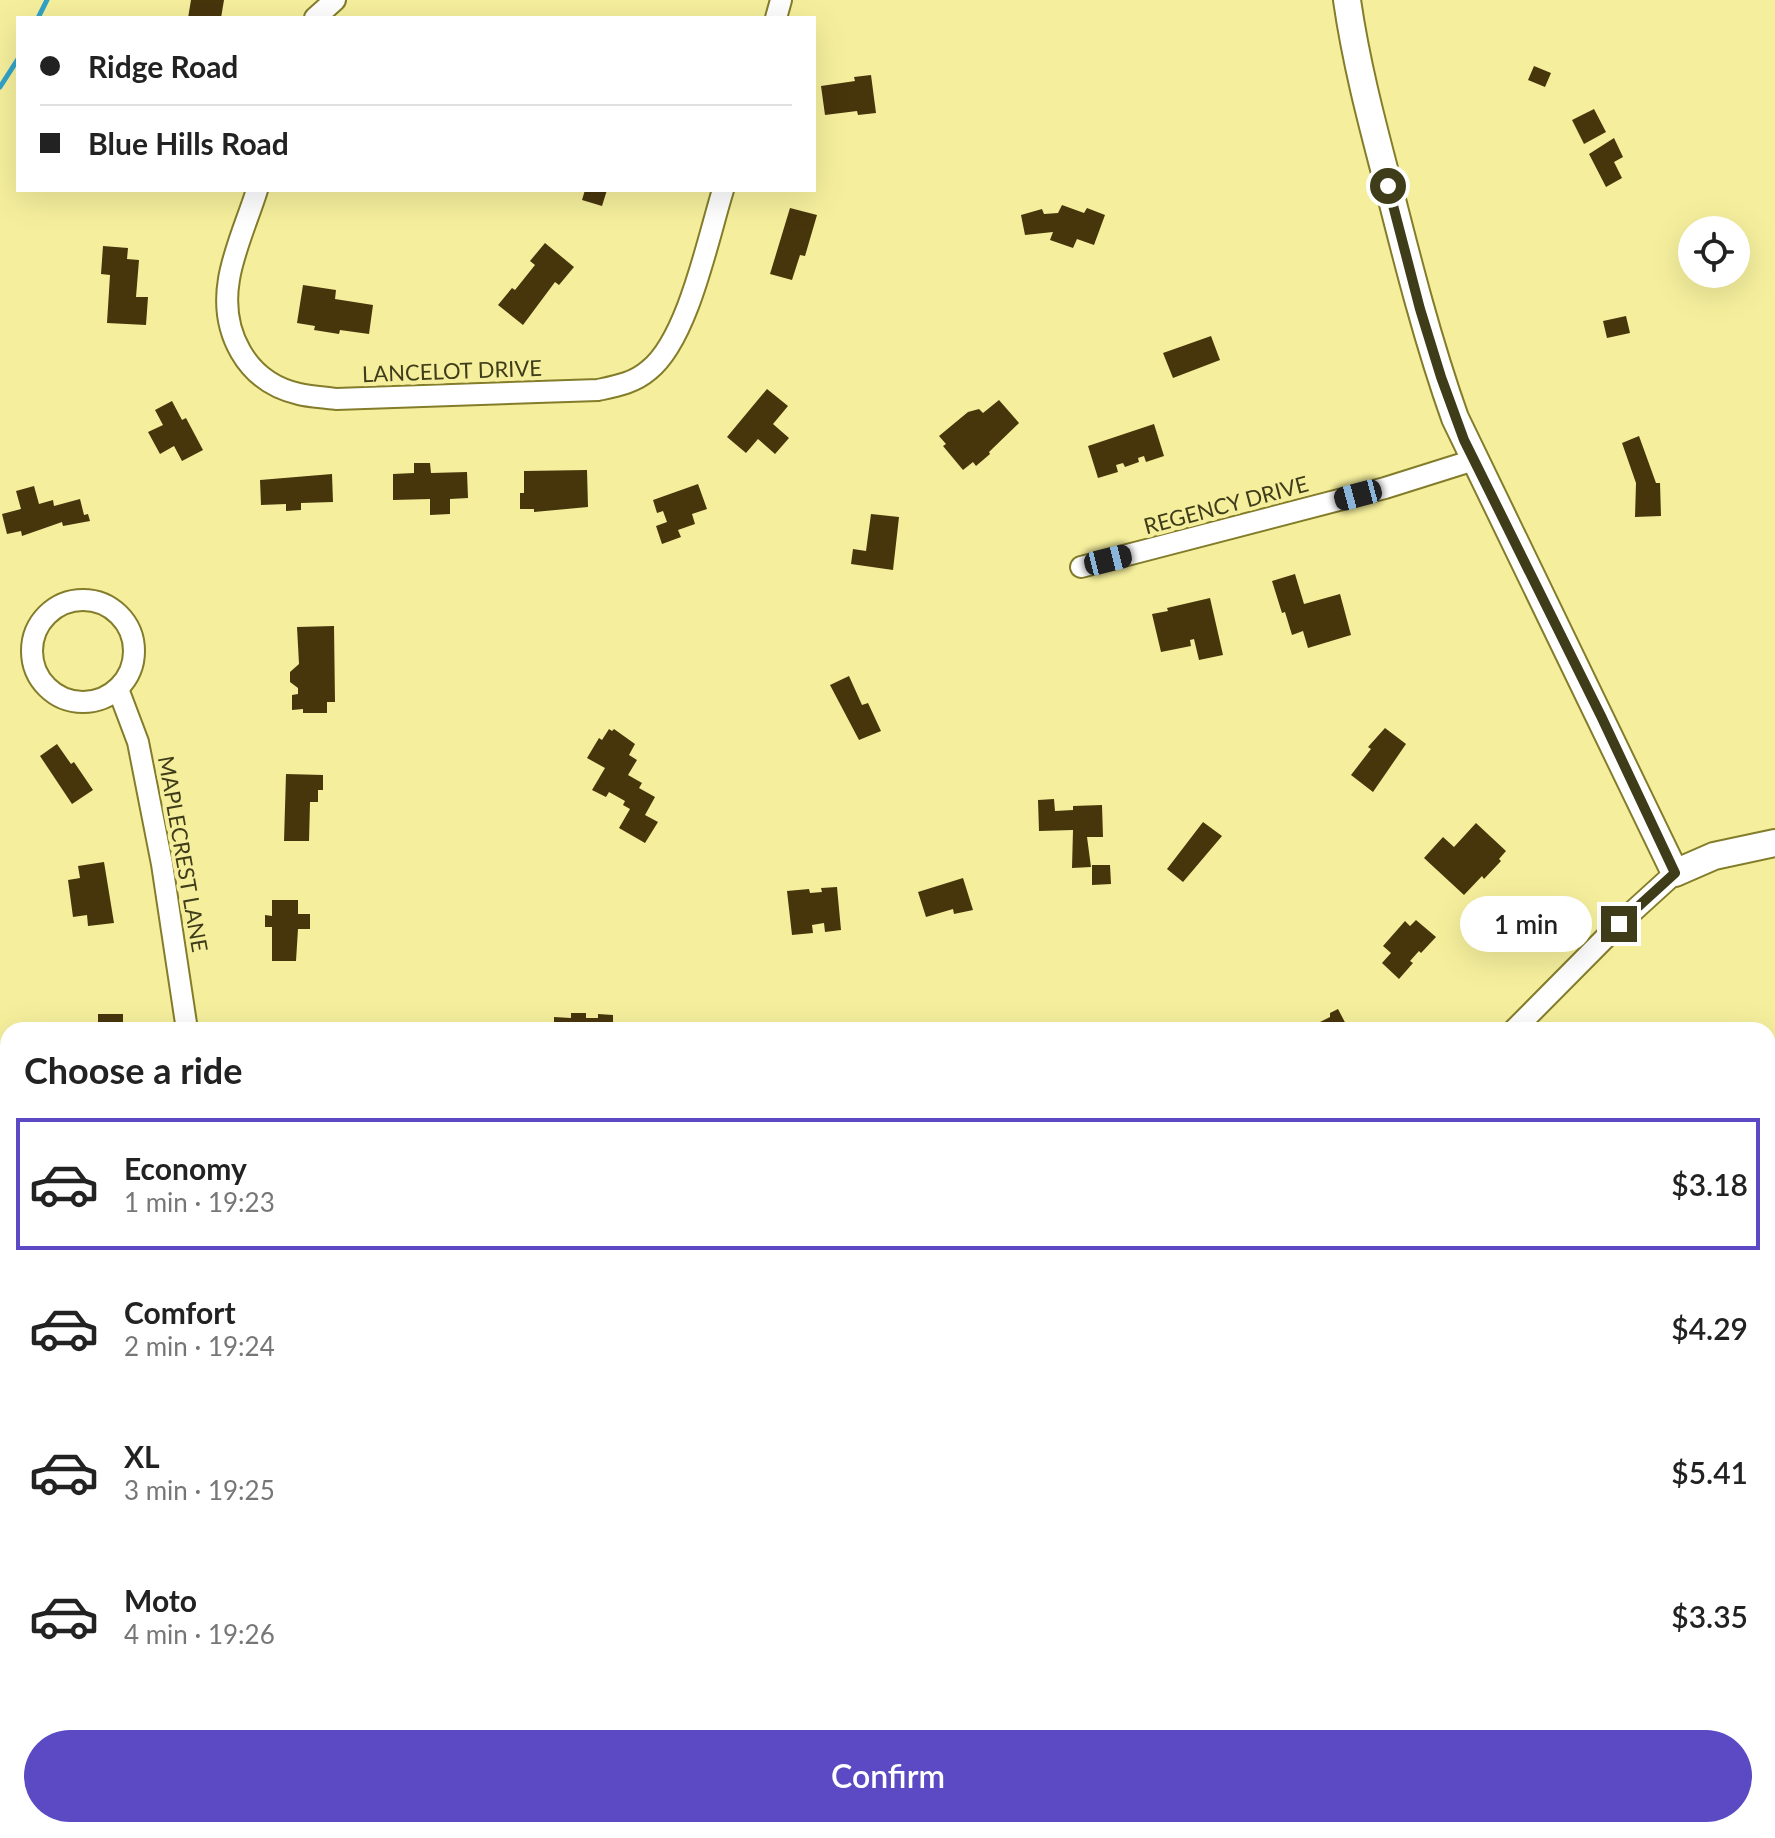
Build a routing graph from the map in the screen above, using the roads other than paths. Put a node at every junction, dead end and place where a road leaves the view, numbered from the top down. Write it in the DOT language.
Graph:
graph roads {
  1 [pos="335,0"];
  2 [pos="1347,0"];
  3 [pos="317,16"];
  4 [pos="256,192"];
  5 [pos="722,192"];
  6 [pos="1474,460"];
  7 [pos="1081,567"];
  8 [pos="118,689"];
  9 [pos="1775,843"];
  10 [pos="1675,873"];
  11 [pos="186,1022"];
  12 [pos="1522,1022"];
  1 -- 3 [label="street"];
  2 -- 6 [label="street"];
  4 -- 5 [label="street, LANCELOT DRIVE"];
  6 -- 7 [label="street, REGENCY DRIVE"];
  6 -- 10 [label="street"];
  8 -- 8 [label="street"];
  8 -- 11 [label="street, MAPLECREST LANE"];
  9 -- 10 [label="street"];
  10 -- 12 [label="street"];
}
